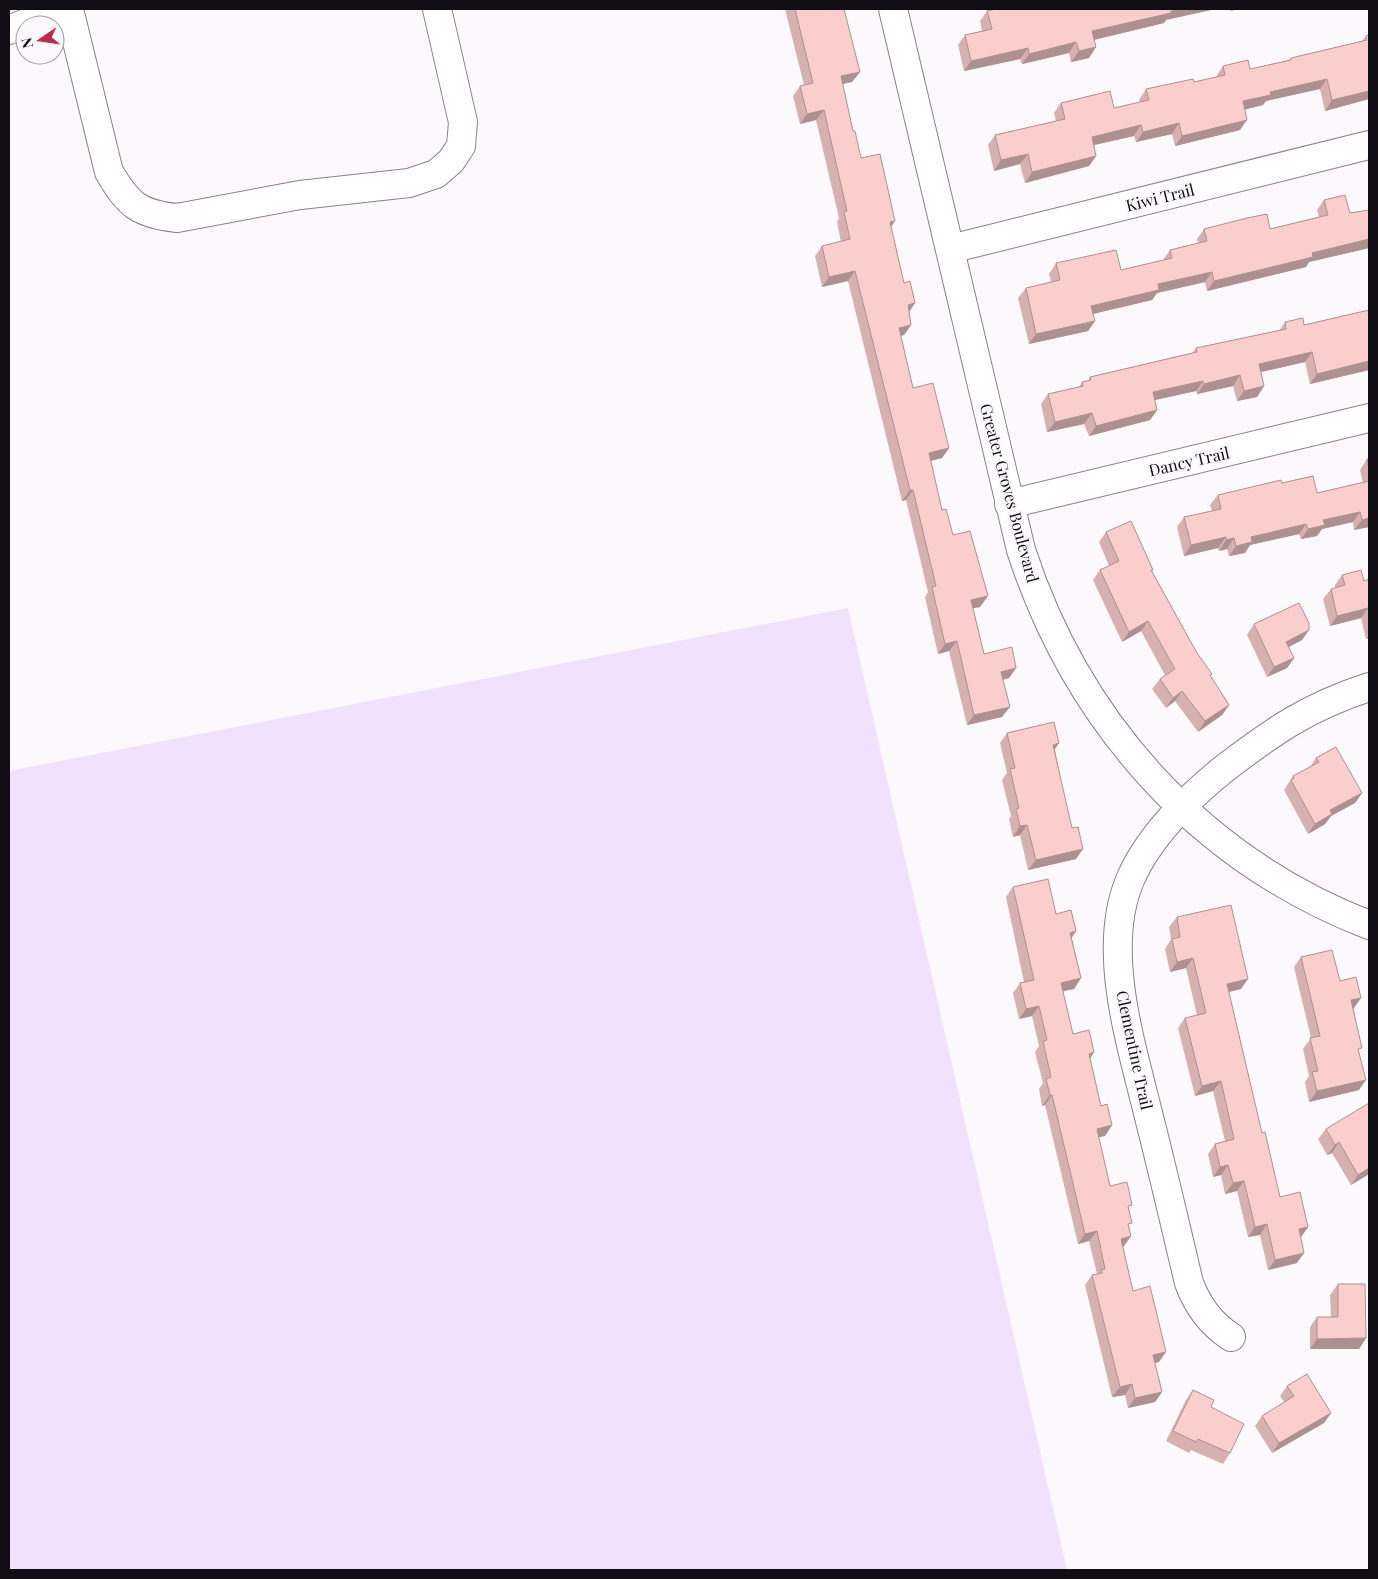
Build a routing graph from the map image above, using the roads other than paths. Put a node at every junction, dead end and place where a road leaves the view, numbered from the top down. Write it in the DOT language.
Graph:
graph roads {
  1 [pos="60,9"];
  2 [pos="69,9"];
  3 [pos="437,9"];
  4 [pos="893,9"];
  5 [pos="9,30"];
  6 [pos="1369,145"];
  7 [pos="950,249"];
  8 [pos="1369,418"];
  9 [pos="1009,504"];
  10 [pos="1369,687"];
  11 [pos="1180,806"];
  12 [pos="1369,925"];
  13 [pos="1231,1337"];
  1 -- 5 [label="street"];
  2 -- 3 [label="street"];
  4 -- 7 [label="street, Greater Groves Boulevard"];
  6 -- 7 [label="street, Kiwi Trail"];
  7 -- 9 [label="street, Greater Groves Boulevard"];
  8 -- 9 [label="street, Dancy Trail"];
  9 -- 11 [label="street, Greater Groves Boulevard"];
  10 -- 11 [label="street, Clementine Trail"];
  11 -- 12 [label="street, Greater Groves Boulevard"];
  11 -- 13 [label="street, Clementine Trail"];
}
